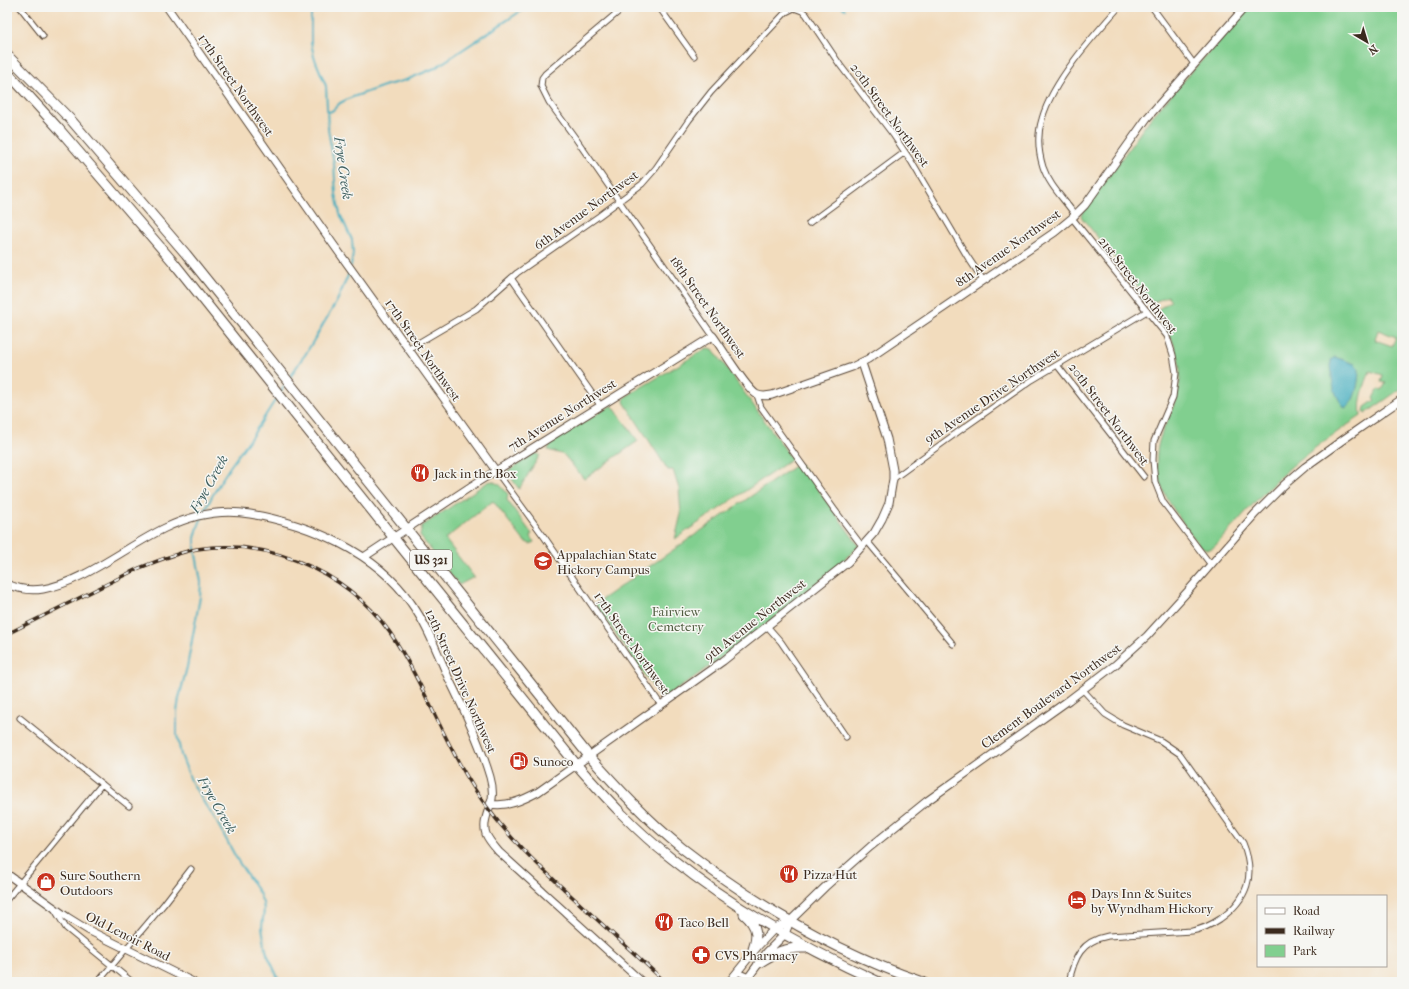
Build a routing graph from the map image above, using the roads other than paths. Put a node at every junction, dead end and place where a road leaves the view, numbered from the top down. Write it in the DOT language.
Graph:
graph roads {
  1 [pos="20,7"];
  2 [pos="167,7"];
  3 [pos="624,7"];
  4 [pos="659,7"];
  5 [pos="1119,7"];
  6 [pos="1152,7"];
  7 [pos="1245,7"];
  8 [pos="797,8"];
  9 [pos="43,36"];
  10 [pos="7,55"];
  11 [pos="694,56"];
  12 [pos="1194,64"];
  13 [pos="7,72"];
  14 [pos="905,152"];
  15 [pos="619,202"];
  16 [pos="1073,216"];
  17 [pos="809,223"];
  18 [pos="511,278"];
  19 [pos="983,280"];
  20 [pos="1147,311"];
  21 [pos="713,336"];
  22 [pos="408,349"];
  23 [pos="862,363"];
  24 [pos="1057,364"];
  25 [pos="757,395"];
  26 [pos="1402,399"];
  27 [pos="600,405"];
  28 [pos="496,471"];
  29 [pos="1144,477"];
  30 [pos="893,479"];
  31 [pos="405,528"];
  32 [pos="393,537"];
  33 [pos="865,544"];
  34 [pos="364,557"];
  35 [pos="1211,564"];
  36 [pos="7,584"];
  37 [pos="767,626"];
  38 [pos="953,644"];
  39 [pos="1083,690"];
  40 [pos="661,705"];
  41 [pos="20,718"];
  42 [pos="846,737"];
  43 [pos="589,756"];
  44 [pos="576,764"];
  45 [pos="102,784"];
  46 [pos="490,804"];
  47 [pos="129,806"];
  48 [pos="191,869"];
  49 [pos="7,874"];
  50 [pos="20,883"];
  51 [pos="7,900"];
  52 [pos="729,901"];
  53 [pos="53,907"];
  54 [pos="790,921"];
  55 [pos="774,928"];
  56 [pos="785,934"];
  57 [pos="808,948"];
  58 [pos="126,949"];
  59 [pos="751,955"];
  60 [pos="759,963"];
  61 [pos="112,966"];
  62 [pos="737,972"];
  63 [pos="747,980"];
  64 [pos="98,982"];
  65 [pos="132,982"];
  66 [pos="193,982"];
  67 [pos="642,982"];
  68 [pos="730,982"];
  69 [pos="879,982"];
  70 [pos="923,982"];
  71 [pos="1069,982"];
  1 -- 9 [label="street"];
  2 -- 22 [label="street, 17th Street Northwest"];
  3 -- 15 [label="street, 18th Street Northwest"];
  4 -- 11 [label="street"];
  5 -- 16 [label="street, 21st Street Northwest"];
  6 -- 12 [label="street"];
  7 -- 12 [label="street, 8th Avenue Northwest"];
  8 -- 14 [label="street, 20th Street Northwest"];
  8 -- 15 [label="street, 6th Avenue Northwest"];
  10 -- 31 [label="highway, US 321"];
  12 -- 16 [label="street, 8th Avenue Northwest"];
  13 -- 32 [label="highway, US 321"];
  14 -- 17 [label="street"];
  14 -- 19 [label="street, 20th Street Northwest"];
  15 -- 18 [label="street, 6th Avenue Northwest"];
  15 -- 21 [label="street, 18th Street Northwest"];
  16 -- 19 [label="street, 8th Avenue Northwest"];
  16 -- 20 [label="street, 21st Street Northwest"];
  18 -- 22 [label="street, 6th Avenue Northwest"];
  18 -- 27 [label="street"];
  19 -- 23 [label="street, 8th Avenue Northwest"];
  20 -- 24 [label="street, 9th Avenue Drive Northwest"];
  20 -- 35 [label="street, 21st Street Northwest"];
  21 -- 25 [label="street, 18th Street Northwest"];
  21 -- 27 [label="street, 7th Avenue Northwest"];
  22 -- 28 [label="street, 17th Street Northwest"];
  23 -- 25 [label="street, 8th Avenue Northwest"];
  23 -- 30 [label="street, 9th Avenue Northwest"];
  24 -- 29 [label="street, 20th Street Northwest"];
  24 -- 30 [label="street, 9th Avenue Drive Northwest"];
  25 -- 33 [label="street, 18th Street Northwest"];
  26 -- 35 [label="street, Clement Boulevard Northwest"];
  27 -- 28 [label="street, 7th Avenue Northwest"];
  28 -- 31 [label="street, 7th Avenue Northwest"];
  28 -- 40 [label="street, 17th Street Northwest"];
  30 -- 33 [label="street, 9th Avenue Northwest"];
  31 -- 32 [label="street, 7th Avenue Northwest"];
  31 -- 43 [label="highway, US 321"];
  32 -- 34 [label="street, 7th Avenue Northwest"];
  32 -- 44 [label="highway, US 321"];
  33 -- 37 [label="street, 9th Avenue Northwest"];
  33 -- 38 [label="street, 18th Street Northwest"];
  34 -- 36 [label="street, 12th Street Drive Northwest"];
  34 -- 46 [label="street, 12th Street Drive Northwest"];
  35 -- 39 [label="street, Clement Boulevard Northwest"];
  37 -- 40 [label="street, 9th Avenue Northwest"];
  37 -- 42 [label="street"];
  39 -- 54 [label="street, Clement Boulevard Northwest"];
  39 -- 71 [label="street"];
  40 -- 43 [label="street, 9th Avenue Northwest"];
  41 -- 45 [label="street"];
  43 -- 44 [label="street, 9th Avenue Northwest"];
  43 -- 54 [label="highway, US 321"];
  44 -- 46 [label="street, 9th Avenue Northwest"];
  44 -- 52 [label="highway, US 321"];
  45 -- 47 [label="street"];
  45 -- 50 [label="street"];
  46 -- 67 [label="street, 12th Street Drive Northwest"];
  48 -- 58 [label="street"];
  49 -- 50 [label="street, Old Lenoir Road"];
  50 -- 51 [label="street"];
  50 -- 53 [label="street, Old Lenoir Road"];
  52 -- 55 [label="highway, US 321"];
  52 -- 59 [label="highway"];
  53 -- 58 [label="street, Old Lenoir Road"];
  53 -- 61 [label="street"];
  54 -- 55 [label="street, Clement Boulevard Northwest"];
  54 -- 56 [label="street, Clement Boulevard Northwest"];
  54 -- 70 [label="highway, US 321"];
  55 -- 56 [label="highway, US 321"];
  55 -- 59 [label="street, Clement Boulevard Northwest"];
  56 -- 57 [label="highway, US 321"];
  56 -- 60 [label="street, Clement Boulevard Northwest"];
  57 -- 60 [label="highway"];
  57 -- 69 [label="highway, US 321"];
  58 -- 61 [label="street"];
  58 -- 66 [label="street, Old Lenoir Road"];
  59 -- 62 [label="street, Clement Boulevard Northwest"];
  60 -- 63 [label="street, Clement Boulevard Northwest"];
  61 -- 64 [label="street"];
  61 -- 65 [label="street"];
  62 -- 63 [label="street"];
  62 -- 68 [label="street, Clement Boulevard Northwest"];
}
